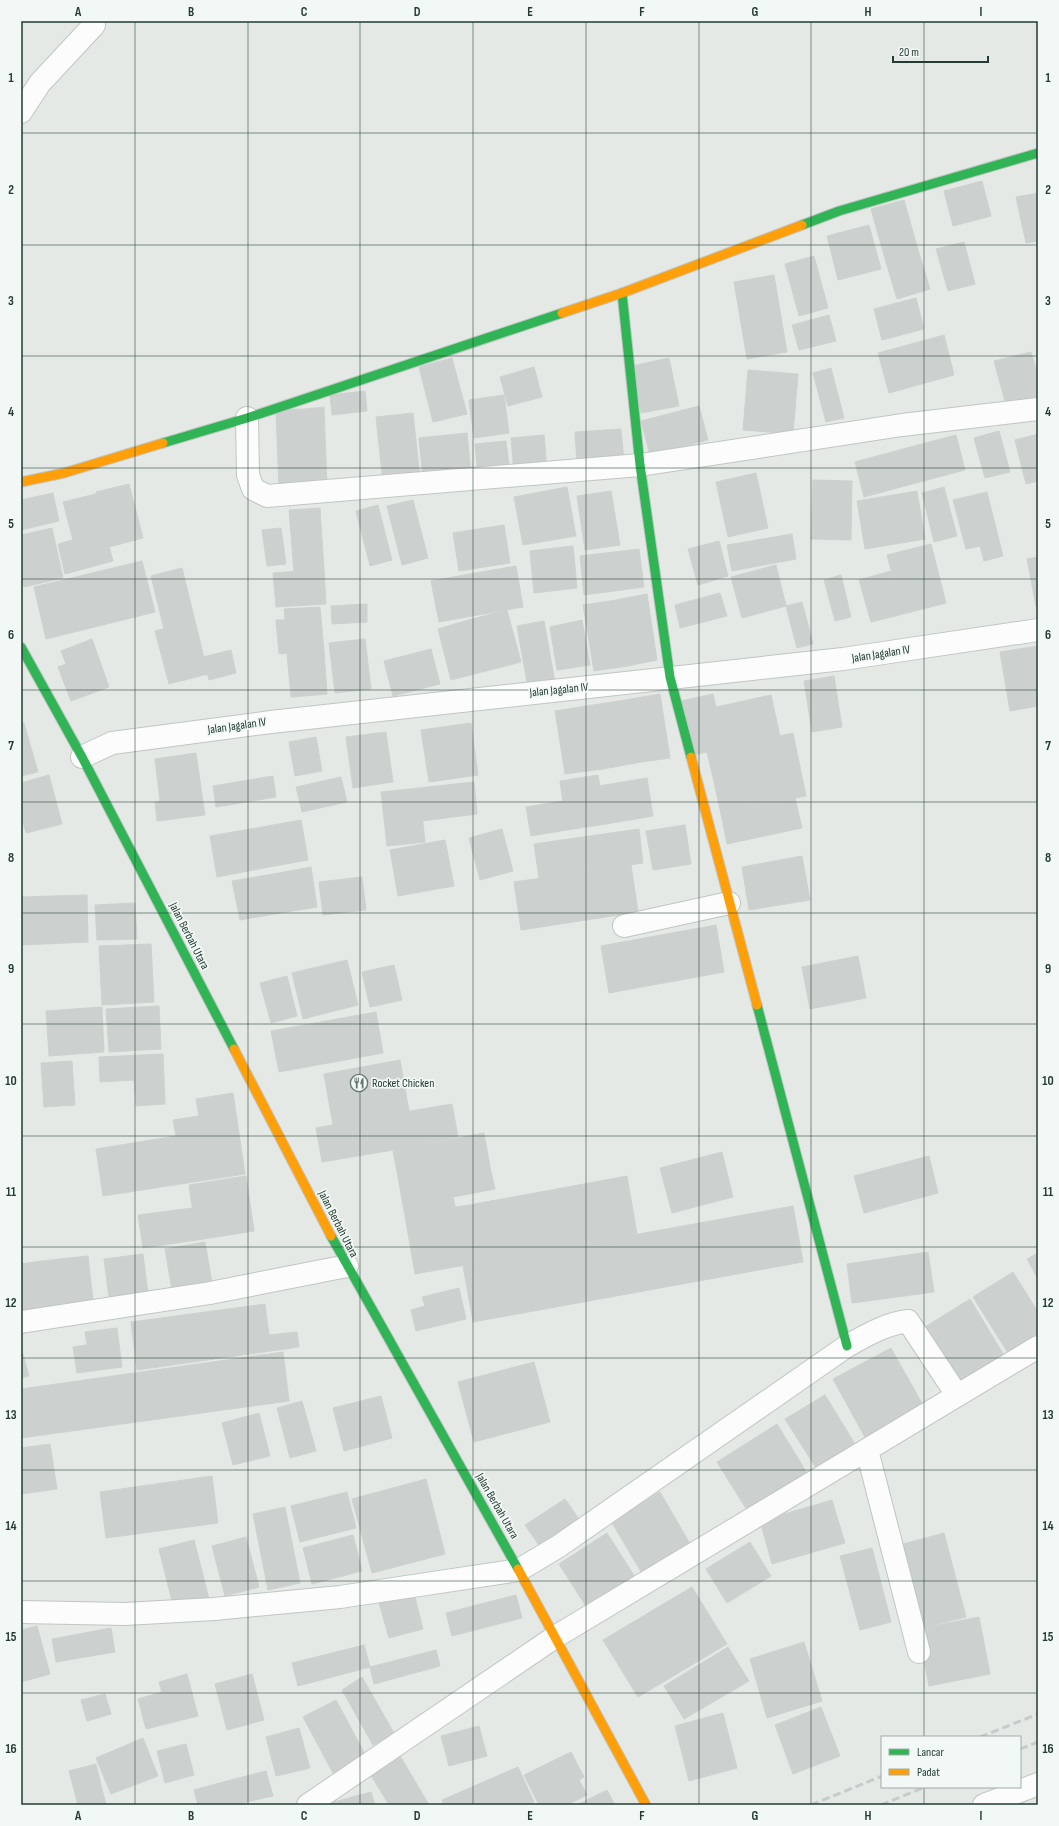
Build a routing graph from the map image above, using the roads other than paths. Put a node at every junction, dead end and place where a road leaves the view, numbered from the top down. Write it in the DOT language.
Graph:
graph roads {
  1 [pos="93,21"];
  2 [pos="21,112"];
  3 [pos="1038,153"];
  4 [pos="622,292"];
  5 [pos="1038,409"];
  6 [pos="247,418"];
  7 [pos="640,465"];
  8 [pos="21,482"];
  9 [pos="1038,630"];
  10 [pos="21,647"];
  11 [pos="670,677"];
  12 [pos="82,757"];
  13 [pos="729,903"];
  14 [pos="624,926"];
  15 [pos="347,1266"];
  16 [pos="21,1322"];
  17 [pos="847,1346"];
  18 [pos="1038,1347"];
  19 [pos="957,1396"];
  20 [pos="867,1450"];
  21 [pos="519,1570"];
  22 [pos="21,1612"];
  23 [pos="555,1637"];
  24 [pos="920,1652"];
  25 [pos="1038,1784"];
  26 [pos="308,1805"];
  27 [pos="646,1805"];
  28 [pos="984,1805"];
  1 -- 2 [label="street"];
  3 -- 4 [label="street"];
  4 -- 6 [label="street"];
  4 -- 7 [label="street"];
  5 -- 7 [label="street"];
  6 -- 7 [label="street"];
  6 -- 8 [label="street"];
  7 -- 11 [label="street"];
  9 -- 11 [label="street, Jalan Jagalan IV"];
  10 -- 12 [label="street, Jalan Berbah Utara"];
  11 -- 12 [label="street, Jalan Jagalan IV"];
  11 -- 13 [label="street"];
  12 -- 15 [label="street, Jalan Berbah Utara"];
  13 -- 14 [label="street"];
  13 -- 17 [label="street"];
  15 -- 16 [label="street"];
  15 -- 21 [label="street, Jalan Berbah Utara"];
  17 -- 19 [label="street"];
  17 -- 21 [label="street"];
  18 -- 19 [label="street"];
  19 -- 20 [label="street"];
  20 -- 23 [label="street"];
  20 -- 24 [label="street"];
  21 -- 22 [label="street"];
  21 -- 23 [label="street, Jalan Berbah Utara"];
  23 -- 26 [label="street"];
  23 -- 27 [label="street, Jalan Berbah Utara"];
  25 -- 28 [label="street"];
}
